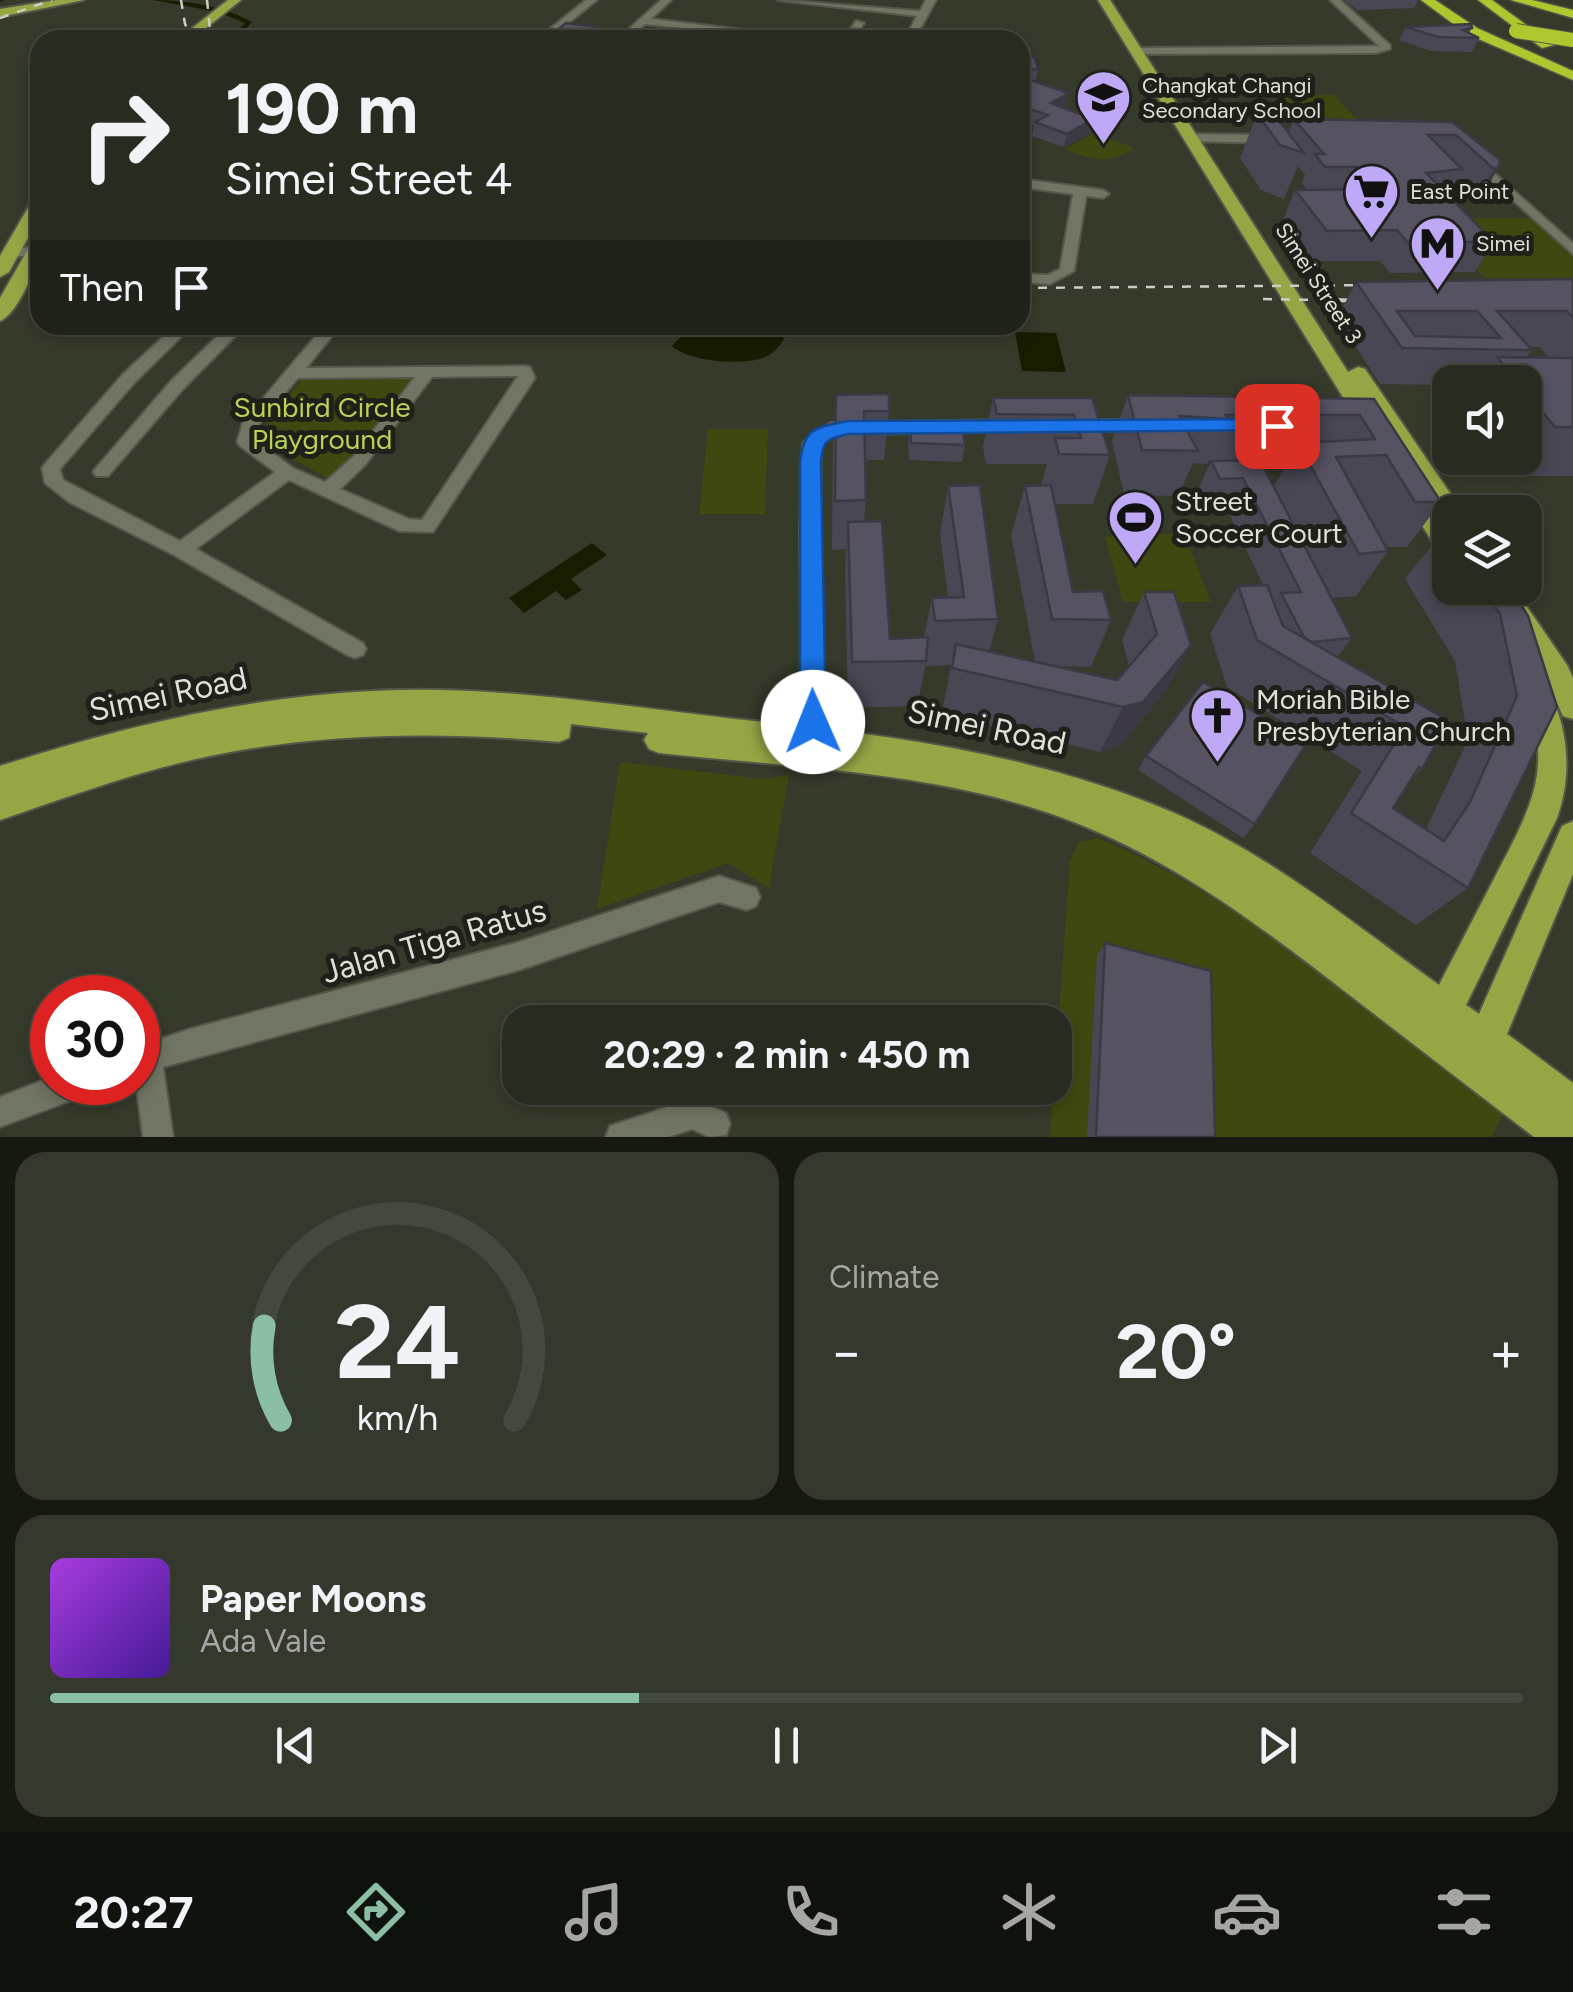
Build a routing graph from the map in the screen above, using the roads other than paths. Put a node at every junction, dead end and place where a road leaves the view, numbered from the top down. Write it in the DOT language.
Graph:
graph roads {
  1 [pos="54,0"];
  2 [pos="78,0"];
  3 [pos="249,0"];
  4 [pos="584,0"];
  5 [pos="592,0"];
  6 [pos="666,0"];
  7 [pos="783,0"];
  8 [pos="931,0"];
  9 [pos="1104,0"];
  10 [pos="1117,0"];
  11 [pos="1335,0"];
  12 [pos="1427,0"];
  13 [pos="1458,0"];
  14 [pos="1484,0"];
  15 [pos="1499,0"];
  16 [pos="1517,0"];
  17 [pos="227,10"];
  18 [pos="0,11"];
  19 [pos="924,14"];
  20 [pos="1573,14"];
  21 [pos="644,20"];
  22 [pos="859,22"];
  23 [pos="723,29"];
  24 [pos="198,30"];
  25 [pos="209,30"];
  26 [pos="550,30"];
  27 [pos="552,30"];
  28 [pos="633,30"];
  29 [pos="730,30"];
  30 [pos="854,30"];
  31 [pos="915,30"];
  32 [pos="1573,40"];
  33 [pos="1134,42"];
  34 [pos="1153,50"];
  35 [pos="1573,50"];
  36 [pos="1573,64"];
  37 [pos="1573,76"];
  38 [pos="1197,137"];
  39 [pos="1288,137"];
  40 [pos="1030,184"];
  41 [pos="1080,191"];
  42 [pos="1102,194"];
  43 [pos="30,220"];
  44 [pos="1573,242"];
  45 [pos="30,248"];
  46 [pos="1573,250"];
  47 [pos="13,251"];
  48 [pos="30,263"];
  49 [pos="0,272"];
  50 [pos="1030,279"];
  51 [pos="0,315"];
  52 [pos="178,335"];
  53 [pos="228,335"];
  54 [pos="325,335"];
  55 [pos="428,372"];
  56 [pos="295,373"];
  57 [pos="1160,426"];
  58 [pos="1345,426"];
  59 [pos="1383,427"];
  60 [pos="102,472"];
  61 [pos="287,472"];
  62 [pos="327,490"];
  63 [pos="1437,495"];
  64 [pos="1432,517"];
  65 [pos="181,550"];
  66 [pos="1485,605"];
  67 [pos="1512,605"];
  68 [pos="356,649"];
  69 [pos="1573,707"];
  70 [pos="814,748"];
  71 [pos="0,780"];
  72 [pos="0,806"];
  73 [pos="1573,836"];
  74 [pos="748,897"];
  75 [pos="1438,1024"];
  76 [pos="160,1055"];
  77 [pos="1480,1055"];
  78 [pos="30,1101"];
  79 [pos="151,1105"];
  80 [pos="1573,1106"];
  81 [pos="0,1112"];
  82 [pos="715,1124"];
  83 [pos="158,1137"];
  84 [pos="621,1137"];
  85 [pos="1565,1137"];
  1 -- 18 [label="main road"];
  2 -- 18 [label="main road"];
  3 -- 17 [label="main road"];
  4 -- 26 [label="street"];
  5 -- 27 [label="street"];
  6 -- 21 [label="street"];
  7 -- 19 [label="street"];
  8 -- 19 [label="street"];
  9 -- 33 [label="main road, Simei Street 3"];
  10 -- 33 [label="main road, Simei Street 3"];
  11 -- 34 [label="street"];
  12 -- 37 [label="highway"];
  13 -- 32 [label="highway, bridge"];
  14 -- 36 [label="highway"];
  15 -- 35 [label="highway"];
  16 -- 20 [label="highway"];
  17 -- 24 [label="main road"];
  17 -- 25 [label="main road"];
  19 -- 31 [label="street"];
  21 -- 23 [label="street"];
  21 -- 28 [label="street"];
  22 -- 30 [label="street"];
  23 -- 29 [label="street"];
  33 -- 34 [label="main road, Simei Street 3"];
  33 -- 38 [label="main road, Simei Street 3"];
  34 -- 38 [label="main road, Simei Street 3"];
  38 -- 39 [label="street"];
  38 -- 59 [label="main road, Simei Street 3"];
  40 -- 41 [label="street"];
  41 -- 42 [label="street"];
  41 -- 50 [label="street"];
  43 -- 47 [label="main road"];
  44 -- 46 [label="street"];
  45 -- 47 [label="street"];
  47 -- 49 [label="main road"];
  48 -- 51 [label="main road"];
  52 -- 65 [label="street"];
  53 -- 60 [label="street"];
  54 -- 56 [label="street"];
  55 -- 56 [label="street"];
  55 -- 62 [label="street"];
  55 -- 62 [label="street"];
  56 -- 61 [label="street"];
  57 -- 70 [label="street"];
  58 -- 59 [label="street"];
  59 -- 63 [label="main road, Simei Street 3"];
  59 -- 64 [label="main road, Simei Street 3"];
  61 -- 62 [label="street"];
  61 -- 65 [label="street"];
  65 -- 68 [label="street"];
  66 -- 75 [label="main road"];
  67 -- 69 [label="main road"];
  70 -- 71 [label="main road, Simei Road"];
  70 -- 72 [label="main road, Simei Road"];
  70 -- 75 [label="main road, Simei Road"];
  73 -- 77 [label="main road"];
  74 -- 76 [label="street, Jalan Tiga Ratus"];
  75 -- 77 [label="main road, Simei Road"];
  77 -- 80 [label="main road, Simei Road"];
  77 -- 85 [label="main road, Simei Road"];
  78 -- 81 [label="street"];
  79 -- 83 [label="street"];
  82 -- 84 [label="street"];
}
